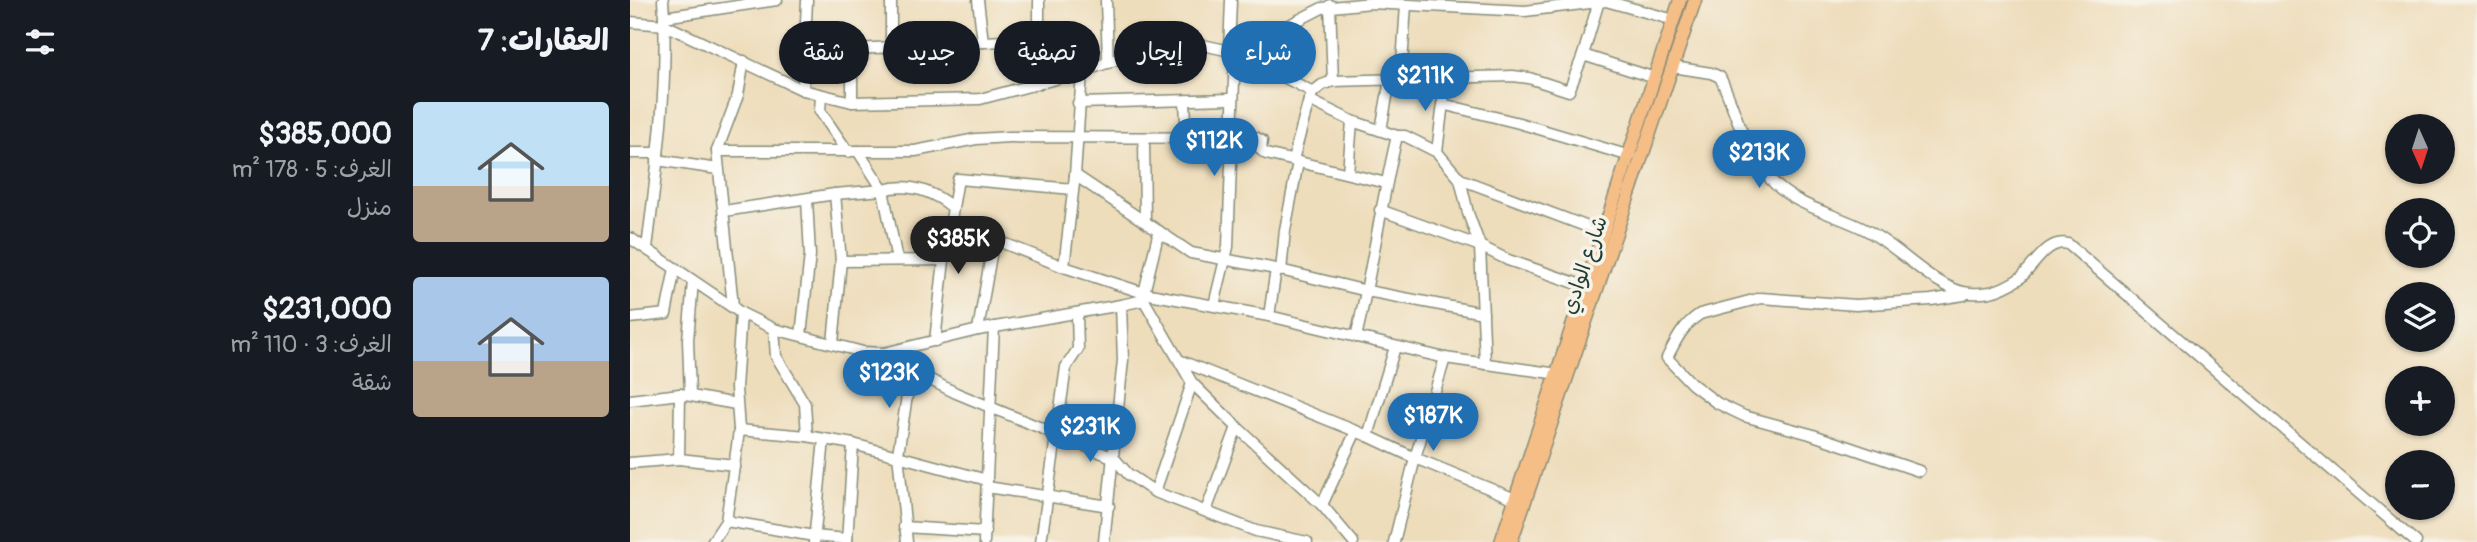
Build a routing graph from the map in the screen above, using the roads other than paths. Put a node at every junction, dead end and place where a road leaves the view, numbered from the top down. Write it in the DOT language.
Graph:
graph roads {
  1 [pos="663,0"];
  2 [pos="761,0"];
  3 [pos="777,0"];
  4 [pos="807,0"];
  5 [pos="891,0"];
  6 [pos="978,0"];
  7 [pos="1040,0"];
  8 [pos="1106,0"];
  9 [pos="1231,0"];
  10 [pos="1310,0"];
  11 [pos="1680,0"];
  12 [pos="1695,0"];
  13 [pos="1599,1"];
  14 [pos="1612,1"];
  15 [pos="1469,4"];
  16 [pos="1331,5"];
  17 [pos="1406,5"];
  18 [pos="1311,13"];
  19 [pos="1674,20"];
  20 [pos="664,21"];
  21 [pos="891,21"];
  22 [pos="1039,21"];
  23 [pos="1231,21"];
  24 [pos="1295,21"];
  25 [pos="630,22"];
  26 [pos="994,41"];
  27 [pos="980,42"];
  28 [pos="983,42"];
  29 [pos="883,49"];
  30 [pos="1221,49"];
  31 [pos="1583,55"];
  32 [pos="744,61"];
  33 [pos="1108,63"];
  34 [pos="1100,66"];
  35 [pos="1673,66"];
  36 [pos="1446,78"];
  37 [pos="1655,78"];
  38 [pos="1395,80"];
  39 [pos="1333,81"];
  40 [pos="1035,84"];
  41 [pos="1080,84"];
  42 [pos="1231,84"];
  43 [pos="1289,84"];
  44 [pos="803,90"];
  45 [pos="821,96"];
  46 [pos="1311,96"];
  47 [pos="1231,99"];
  48 [pos="852,102"];
  49 [pos="1185,102"];
  50 [pos="1078,103"];
  51 [pos="1442,104"];
  52 [pos="1352,121"];
  53 [pos="1381,130"];
  54 [pos="1396,136"];
  55 [pos="1076,137"];
  56 [pos="1144,138"];
  57 [pos="1187,138"];
  58 [pos="1231,138"];
  59 [pos="717,151"];
  60 [pos="853,152"];
  61 [pos="1437,152"];
  62 [pos="630,153"];
  63 [pos="658,156"];
  64 [pos="1630,156"];
  65 [pos="1296,161"];
  66 [pos="718,169"];
  67 [pos="1348,173"];
  68 [pos="1075,175"];
  69 [pos="1460,179"];
  70 [pos="1386,183"];
  71 [pos="1073,189"];
  72 [pos="883,190"];
  73 [pos="835,194"];
  74 [pos="807,199"];
  75 [pos="952,207"];
  76 [pos="1380,210"];
  77 [pos="724,211"];
  78 [pos="1146,221"];
  79 [pos="950,222"];
  80 [pos="1158,231"];
  81 [pos="1604,233"];
  82 [pos="630,238"];
  83 [pos="994,238"];
  84 [pos="1480,246"];
  85 [pos="647,248"];
  86 [pos="1226,259"];
  87 [pos="897,260"];
  88 [pos="944,260"];
  89 [pos="841,261"];
  90 [pos="1065,267"];
  91 [pos="675,268"];
  92 [pos="1278,270"];
  93 [pos="693,281"];
  94 [pos="1587,287"];
  95 [pos="1367,291"];
  96 [pos="1973,293"];
  97 [pos="1144,296"];
  98 [pos="1214,304"];
  99 [pos="1121,305"];
  100 [pos="737,309"];
  101 [pos="1483,313"];
  102 [pos="1077,314"];
  103 [pos="1269,317"];
  104 [pos="630,318"];
  105 [pos="994,327"];
  106 [pos="774,329"];
  107 [pos="978,330"];
  108 [pos="801,335"];
  109 [pos="1356,337"];
  110 [pos="935,341"];
  111 [pos="833,343"];
  112 [pos="1395,347"];
  113 [pos="884,353"];
  114 [pos="1445,358"];
  115 [pos="1181,360"];
  116 [pos="1485,364"];
  117 [pos="911,370"];
  118 [pos="1558,382"];
  119 [pos="1192,383"];
  120 [pos="685,394"];
  121 [pos="630,400"];
  122 [pos="736,404"];
  123 [pos="992,407"];
  124 [pos="1237,427"];
  125 [pos="739,430"];
  126 [pos="1356,431"];
  127 [pos="1058,435"];
  128 [pos="807,436"];
  129 [pos="1368,436"];
  130 [pos="824,439"];
  131 [pos="853,444"];
  132 [pos="898,454"];
  133 [pos="1114,458"];
  134 [pos="1415,458"];
  135 [pos="679,459"];
  136 [pos="630,463"];
  137 [pos="735,465"];
  138 [pos="1919,471"];
  139 [pos="987,483"];
  140 [pos="1154,492"];
  141 [pos="1048,495"];
  142 [pos="1515,499"];
  143 [pos="1322,505"];
  144 [pos="1109,506"];
  145 [pos="1206,510"];
  146 [pos="726,521"];
  147 [pos="904,527"];
  148 [pos="984,537"];
  149 [pos="1255,537"];
  150 [pos="814,539"];
  151 [pos="847,540"];
  152 [pos="712,542"];
  153 [pos="907,542"];
  154 [pos="1041,542"];
  155 [pos="1104,542"];
  156 [pos="1307,542"];
  157 [pos="1353,542"];
  158 [pos="1394,542"];
  159 [pos="1501,542"];
  160 [pos="1511,542"];
  161 [pos="2416,542"];
  1 -- 20 [label="street"];
  2 -- 3 [label="street"];
  2 -- 20 [label="street"];
  4 -- 44 [label="street"];
  5 -- 21 [label="street"];
  6 -- 28 [label="street"];
  7 -- 22 [label="street"];
  8 -- 33 [label="street"];
  9 -- 23 [label="street"];
  10 -- 18 [label="street"];
  11 -- 19 [label="main road, شارع الوادي"];
  12 -- 35 [label="main road, شارع الوادي"];
  13 -- 14 [label="street"];
  13 -- 15 [label="street"];
  13 -- 31 [label="street"];
  14 -- 19 [label="street"];
  15 -- 17 [label="street"];
  16 -- 17 [label="street"];
  16 -- 18 [label="street"];
  16 -- 39 [label="street"];
  17 -- 38 [label="street"];
  18 -- 24 [label="street"];
  19 -- 37 [label="main road, شارع الوادي"];
  20 -- 25 [label="street"];
  20 -- 32 [label="street"];
  20 -- 63 [label="street"];
  26 -- 28 [label="street"];
  27 -- 28 [label="street"];
  29 -- 48 [label="street"];
  30 -- 33 [label="street"];
  31 -- 36 [label="street"];
  31 -- 37 [label="street"];
  32 -- 44 [label="street"];
  32 -- 59 [label="street"];
  33 -- 34 [label="street"];
  35 -- 96 [label="street"];
  35 -- 118 [label="main road, شارع الوادي"];
  36 -- 38 [label="street"];
  36 -- 51 [label="street"];
  37 -- 64 [label="main road, شارع الوادي"];
  38 -- 39 [label="street"];
  38 -- 53 [label="street"];
  39 -- 46 [label="street"];
  40 -- 48 [label="street"];
  41 -- 50 [label="street"];
  42 -- 47 [label="street"];
  43 -- 46 [label="street"];
  44 -- 45 [label="street"];
  45 -- 48 [label="street"];
  45 -- 60 [label="street"];
  46 -- 52 [label="street"];
  46 -- 65 [label="street"];
  47 -- 49 [label="street"];
  47 -- 58 [label="street"];
  49 -- 50 [label="street"];
  49 -- 57 [label="street"];
  50 -- 55 [label="street"];
  51 -- 61 [label="street"];
  51 -- 64 [label="street"];
  52 -- 53 [label="street"];
  52 -- 67 [label="street"];
  53 -- 54 [label="street"];
  54 -- 61 [label="street"];
  54 -- 70 [label="street"];
  55 -- 56 [label="street"];
  55 -- 60 [label="street"];
  55 -- 68 [label="street"];
  56 -- 57 [label="street"];
  56 -- 78 [label="street"];
  57 -- 58 [label="street"];
  58 -- 65 [label="street"];
  58 -- 86 [label="street"];
  59 -- 60 [label="street"];
  59 -- 66 [label="street"];
  60 -- 72 [label="street"];
  61 -- 69 [label="street"];
  62 -- 63 [label="street"];
  63 -- 66 [label="street"];
  63 -- 85 [label="street"];
  64 -- 81 [label="main road, شارع الوادي"];
  65 -- 67 [label="street"];
  65 -- 92 [label="street"];
  66 -- 77 [label="street"];
  67 -- 70 [label="street"];
  68 -- 71 [label="street"];
  68 -- 78 [label="street"];
  69 -- 81 [label="street"];
  69 -- 84 [label="street"];
  70 -- 76 [label="street"];
  71 -- 75 [label="street"];
  71 -- 90 [label="street"];
  72 -- 73 [label="street"];
  72 -- 75 [label="street"];
  72 -- 87 [label="street"];
  73 -- 74 [label="street"];
  73 -- 89 [label="street"];
  74 -- 77 [label="street"];
  74 -- 108 [label="street"];
  75 -- 79 [label="street"];
  76 -- 84 [label="street"];
  76 -- 95 [label="street"];
  77 -- 100 [label="street"];
  78 -- 80 [label="street"];
  79 -- 83 [label="street"];
  79 -- 88 [label="street"];
  80 -- 86 [label="street"];
  80 -- 97 [label="street"];
  81 -- 94 [label="main road, شارع الوادي"];
  82 -- 85 [label="street"];
  83 -- 90 [label="street"];
  83 -- 107 [label="street"];
  84 -- 94 [label="street"];
  84 -- 101 [label="street"];
  85 -- 91 [label="street"];
  86 -- 92 [label="street"];
  86 -- 98 [label="street"];
  87 -- 88 [label="street"];
  87 -- 89 [label="street"];
  88 -- 110 [label="street"];
  89 -- 111 [label="street"];
  90 -- 97 [label="street"];
  91 -- 93 [label="street"];
  91 -- 104 [label="street"];
  92 -- 95 [label="street"];
  92 -- 103 [label="street"];
  93 -- 100 [label="street"];
  93 -- 120 [label="street"];
  94 -- 118 [label="main road, شارع الوادي"];
  95 -- 101 [label="street"];
  95 -- 109 [label="street"];
  96 -- 138 [label="street"];
  96 -- 161 [label="street"];
  97 -- 98 [label="street"];
  97 -- 99 [label="street"];
  97 -- 115 [label="street"];
  98 -- 103 [label="street"];
  99 -- 102 [label="street"];
  99 -- 133 [label="street"];
  100 -- 106 [label="street"];
  100 -- 122 [label="street"];
  101 -- 116 [label="street"];
  102 -- 105 [label="street"];
  102 -- 127 [label="street"];
  103 -- 109 [label="street"];
  105 -- 107 [label="street"];
  105 -- 123 [label="street"];
  106 -- 108 [label="street"];
  106 -- 128 [label="street"];
  107 -- 110 [label="street"];
  108 -- 111 [label="street"];
  109 -- 112 [label="street"];
  110 -- 113 [label="street"];
  111 -- 113 [label="street"];
  112 -- 114 [label="street"];
  112 -- 129 [label="street"];
  113 -- 117 [label="street"];
  114 -- 116 [label="street"];
  114 -- 134 [label="street"];
  115 -- 119 [label="street"];
  115 -- 126 [label="street"];
  116 -- 118 [label="street"];
  117 -- 123 [label="street"];
  117 -- 132 [label="street"];
  118 -- 142 [label="main road, شارع الوادي"];
  118 -- 160 [label="main road, شارع الوادي"];
  119 -- 124 [label="street"];
  119 -- 140 [label="street"];
  120 -- 121 [label="street"];
  120 -- 122 [label="street"];
  120 -- 135 [label="street"];
  122 -- 125 [label="street"];
  123 -- 127 [label="street"];
  123 -- 139 [label="street"];
  124 -- 143 [label="street"];
  124 -- 145 [label="street"];
  125 -- 128 [label="street"];
  125 -- 137 [label="street"];
  126 -- 129 [label="street"];
  126 -- 143 [label="street"];
  127 -- 133 [label="street"];
  127 -- 141 [label="street"];
  128 -- 130 [label="street"];
  129 -- 134 [label="street"];
  130 -- 131 [label="street"];
  130 -- 150 [label="street"];
  131 -- 132 [label="street"];
  131 -- 151 [label="street"];
  132 -- 139 [label="street"];
  132 -- 147 [label="street"];
  133 -- 140 [label="street"];
  133 -- 144 [label="street"];
  134 -- 142 [label="street"];
  134 -- 158 [label="street"];
  135 -- 136 [label="street"];
  135 -- 137 [label="street"];
  137 -- 146 [label="street"];
  139 -- 141 [label="street"];
  139 -- 148 [label="street"];
  140 -- 145 [label="street"];
  141 -- 144 [label="street"];
  141 -- 154 [label="street"];
  142 -- 159 [label="main road, شارع الوادي"];
  143 -- 157 [label="street"];
  144 -- 155 [label="street"];
  145 -- 149 [label="street"];
  146 -- 150 [label="street"];
  146 -- 152 [label="street"];
  147 -- 148 [label="street"];
  147 -- 153 [label="street"];
  149 -- 156 [label="street"];
  150 -- 151 [label="street"];
}
